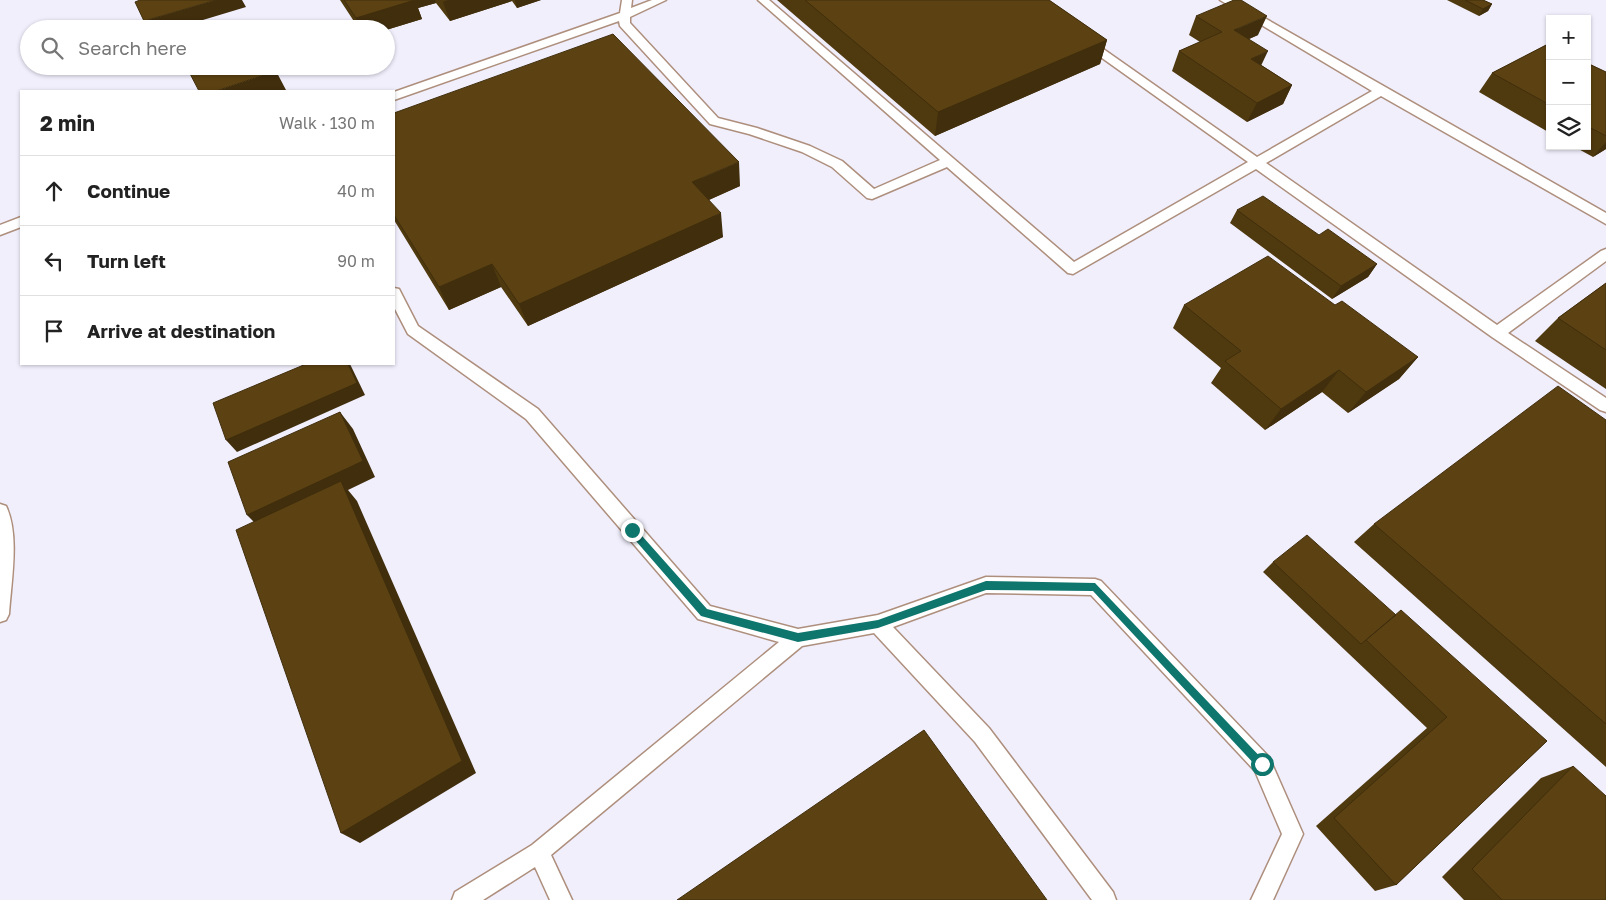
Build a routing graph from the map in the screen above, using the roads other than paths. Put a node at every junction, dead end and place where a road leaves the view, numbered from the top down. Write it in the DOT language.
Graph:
graph roads {
  1 [pos="627,0"];
  2 [pos="661,0"];
  3 [pos="763,0"];
  4 [pos="1225,0"];
  5 [pos="625,15"];
  6 [pos="1073,32"];
  7 [pos="1380,91"];
  8 [pos="395,96"];
  9 [pos="949,161"];
  10 [pos="1258,162"];
  11 [pos="1606,219"];
  12 [pos="20,222"];
  13 [pos="0,230"];
  14 [pos="1606,254"];
  15 [pos="395,295"];
  16 [pos="1497,333"];
  17 [pos="1606,406"];
  18 [pos="0,511"];
  19 [pos="3,541"];
  20 [pos="0,614"];
  21 [pos="878,624"];
  22 [pos="798,638"];
  23 [pos="539,852"];
  24 [pos="464,900"];
  25 [pos="562,900"];
  26 [pos="1105,900"];
  27 [pos="1262,900"];
  1 -- 5 [label="lane"];
  2 -- 5 [label="lane"];
  3 -- 9 [label="lane"];
  4 -- 7 [label="lane"];
  5 -- 8 [label="lane"];
  5 -- 9 [label="lane"];
  6 -- 10 [label="lane"];
  7 -- 10 [label="lane"];
  7 -- 11 [label="lane"];
  9 -- 10 [label="lane"];
  10 -- 16 [label="lane"];
  12 -- 13 [label="lane"];
  14 -- 16 [label="lane"];
  15 -- 22 [label="lane"];
  16 -- 17 [label="lane"];
  18 -- 19 [label="lane"];
  19 -- 20 [label="lane"];
  21 -- 22 [label="lane"];
  21 -- 26 [label="lane"];
  21 -- 27 [label="lane"];
  22 -- 23 [label="lane"];
  23 -- 24 [label="lane"];
  23 -- 25 [label="lane"];
}
